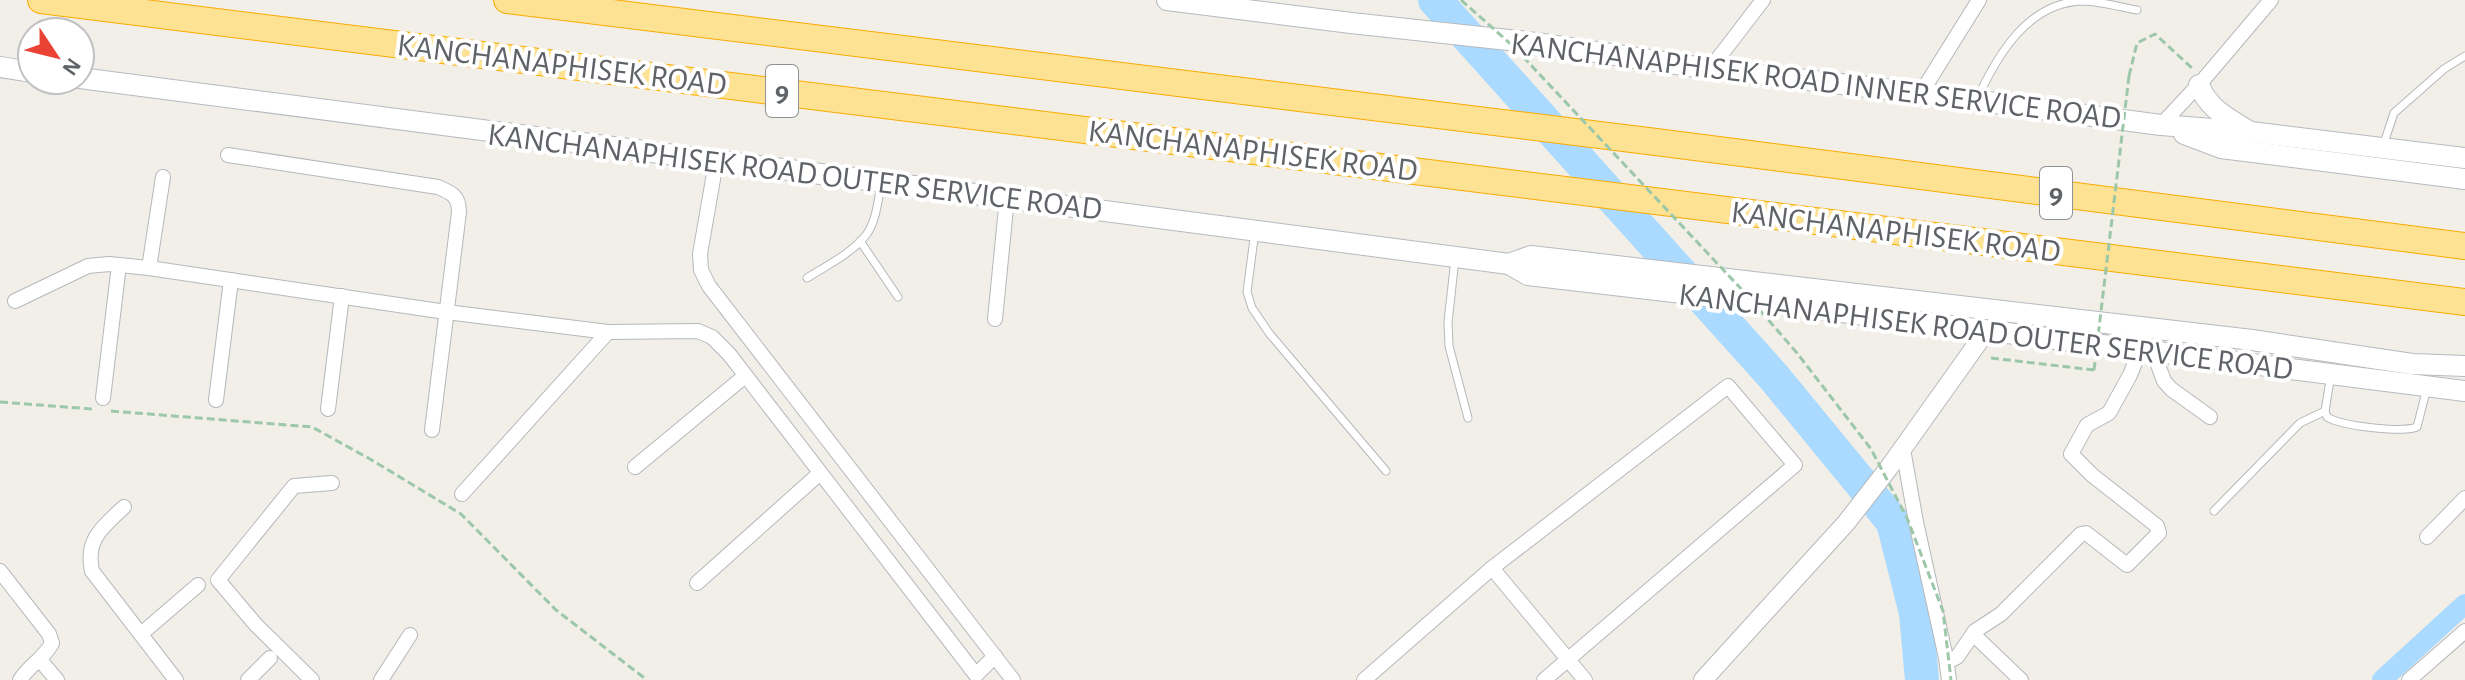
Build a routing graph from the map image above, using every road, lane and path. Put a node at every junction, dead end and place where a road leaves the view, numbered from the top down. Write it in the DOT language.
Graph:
graph roads {
  1 [pos="41,0"];
  2 [pos="507,0"];
  3 [pos="1167,0"];
  4 [pos="1461,0"];
  5 [pos="1763,0"];
  6 [pos="1979,0"];
  7 [pos="2271,0"];
  8 [pos="2137,10"];
  9 [pos="2465,56"];
  10 [pos="1710,69"];
  11 [pos="96,80"];
  12 [pos="2202,82"];
  13 [pos="1921,93"];
  14 [pos="1976,101"];
  15 [pos="2161,125"];
  16 [pos="2251,132"];
  17 [pos="2383,148"];
  18 [pos="228,155"];
  19 [pos="2465,158"];
  20 [pos="716,162"];
  21 [pos="163,177"];
  22 [pos="2465,179"];
  23 [pos="882,183"];
  24 [pos="1007,198"];
  25 [pos="1255,229"];
  26 [pos="860,241"];
  27 [pos="2465,246"];
  28 [pos="1455,257"];
  29 [pos="119,265"];
  30 [pos="149,268"];
  31 [pos="807,278"];
  32 [pos="231,280"];
  33 [pos="342,296"];
  34 [pos="898,297"];
  35 [pos="1796,297"];
  36 [pos="15,301"];
  37 [pos="2465,302"];
  38 [pos="446,312"];
  39 [pos="995,319"];
  40 [pos="1987,330"];
  41 [pos="608,332"];
  42 [pos="2146,350"];
  43 [pos="1968,355"];
  44 [pos="2412,364"];
  45 [pos="2465,366"];
  46 [pos="2331,374"];
  47 [pos="2465,375"];
  48 [pos="745,376"];
  49 [pos="2427,386"];
  50 [pos="2465,391"];
  51 [pos="103,398"];
  52 [pos="216,400"];
  53 [pos="328,409"];
  54 [pos="2325,411"];
  55 [pos="2210,417"];
  56 [pos="1468,418"];
  57 [pos="432,430"];
  58 [pos="1903,449"];
  59 [pos="635,467"];
  60 [pos="1386,471"];
  61 [pos="820,473"];
  62 [pos="332,483"];
  63 [pos="462,494"];
  64 [pos="2465,498"];
  65 [pos="124,507"];
  66 [pos="2214,511"];
  67 [pos="2427,537"];
  68 [pos="1492,568"];
  69 [pos="0,571"];
  70 [pos="697,583"];
  71 [pos="198,585"];
  72 [pos="2465,631"];
  73 [pos="141,634"];
  74 [pos="1973,634"];
  75 [pos="410,635"];
  76 [pos="995,656"];
  77 [pos="270,658"];
  78 [pos="1567,659"];
  79 [pos="40,660"];
  80 [pos="1946,660"];
  81 [pos="20,680"];
  82 [pos="57,680"];
  83 [pos="176,680"];
  84 [pos="248,680"];
  85 [pos="312,680"];
  86 [pos="381,680"];
  87 [pos="1013,680"];
  88 [pos="1364,680"];
  89 [pos="1544,680"];
  90 [pos="1585,680"];
  91 [pos="1703,680"];
  92 [pos="1950,680"];
  93 [pos="2021,680"];
  94 [pos="2409,680"];
  1 -- 37 [label="highway, KANCHANAPHISEK ROAD / 9"];
  2 -- 27 [label="highway, KANCHANAPHISEK ROAD / 9"];
  3 -- 10 [label="main road, KANCHANAPHISEK ROAD INNER SERVICE ROAD, bridge"];
  4 -- 92 [label="path, bridge"];
  5 -- 10 [label="street"];
  6 -- 13 [label="street"];
  7 -- 12 [label="street"];
  8 -- 14 [label="lane"];
  9 -- 17 [label="lane"];
  10 -- 13 [label="main road, KANCHANAPHISEK ROAD INNER SERVICE ROAD"];
  11 -- 20 [label="main road, KANCHANAPHISEK ROAD OUTER SERVICE ROAD"];
  12 -- 15 [label="street"];
  12 -- 16 [label="main road"];
  12 -- 43 [label="path, bridge"];
  13 -- 14 [label="main road, KANCHANAPHISEK ROAD INNER SERVICE ROAD"];
  14 -- 15 [label="main road, KANCHANAPHISEK ROAD INNER SERVICE ROAD"];
  15 -- 16 [label="main road, KANCHANAPHISEK ROAD INNER SERVICE ROAD"];
  15 -- 22 [label="main road"];
  16 -- 17 [label="main road, KANCHANAPHISEK ROAD INNER SERVICE ROAD"];
  17 -- 19 [label="main road, KANCHANAPHISEK ROAD INNER SERVICE ROAD"];
  18 -- 38 [label="street"];
  20 -- 23 [label="main road, KANCHANAPHISEK ROAD OUTER SERVICE ROAD"];
  20 -- 76 [label="street"];
  21 -- 30 [label="street"];
  23 -- 24 [label="main road, KANCHANAPHISEK ROAD OUTER SERVICE ROAD"];
  23 -- 26 [label="lane"];
  24 -- 25 [label="main road, KANCHANAPHISEK ROAD OUTER SERVICE ROAD"];
  24 -- 39 [label="street"];
  25 -- 28 [label="main road, KANCHANAPHISEK ROAD OUTER SERVICE ROAD"];
  25 -- 60 [label="lane"];
  26 -- 31 [label="lane"];
  26 -- 34 [label="lane"];
  28 -- 35 [label="main road, KANCHANAPHISEK ROAD OUTER SERVICE ROAD"];
  28 -- 56 [label="lane"];
  29 -- 30 [label="street"];
  29 -- 36 [label="street"];
  29 -- 51 [label="street"];
  30 -- 32 [label="street"];
  32 -- 33 [label="street"];
  32 -- 52 [label="street"];
  33 -- 38 [label="street"];
  33 -- 53 [label="street"];
  35 -- 40 [label="main road, KANCHANAPHISEK ROAD OUTER SERVICE ROAD"];
  35 -- 44 [label="main road"];
  38 -- 41 [label="street"];
  38 -- 57 [label="street"];
  40 -- 42 [label="main road, KANCHANAPHISEK ROAD OUTER SERVICE ROAD"];
  40 -- 43 [label="street"];
  41 -- 48 [label="street"];
  41 -- 63 [label="street"];
  42 -- 46 [label="main road, KANCHANAPHISEK ROAD OUTER SERVICE ROAD"];
  42 -- 55 [label="street"];
  42 -- 74 [label="street"];
  43 -- 58 [label="street"];
  44 -- 45 [label="main road"];
  44 -- 47 [label="main road"];
  46 -- 49 [label="main road, KANCHANAPHISEK ROAD OUTER SERVICE ROAD"];
  46 -- 54 [label="lane"];
  48 -- 59 [label="street"];
  48 -- 61 [label="street"];
  49 -- 50 [label="main road, KANCHANAPHISEK ROAD OUTER SERVICE ROAD"];
  49 -- 54 [label="lane"];
  54 -- 66 [label="lane"];
  58 -- 80 [label="street, bridge"];
  58 -- 91 [label="street"];
  61 -- 70 [label="street"];
  61 -- 76 [label="street"];
  62 -- 85 [label="street"];
  64 -- 67 [label="street"];
  65 -- 73 [label="street"];
  68 -- 78 [label="street"];
  68 -- 78 [label="street"];
  68 -- 88 [label="street"];
  69 -- 79 [label="street"];
  71 -- 73 [label="street"];
  72 -- 94 [label="street"];
  73 -- 83 [label="street"];
  74 -- 80 [label="street"];
  74 -- 93 [label="street"];
  75 -- 86 [label="street"];
  76 -- 87 [label="street"];
  77 -- 84 [label="street"];
  78 -- 89 [label="street"];
  78 -- 90 [label="street"];
  79 -- 81 [label="street"];
  79 -- 82 [label="street"];
  80 -- 92 [label="street"];
}
